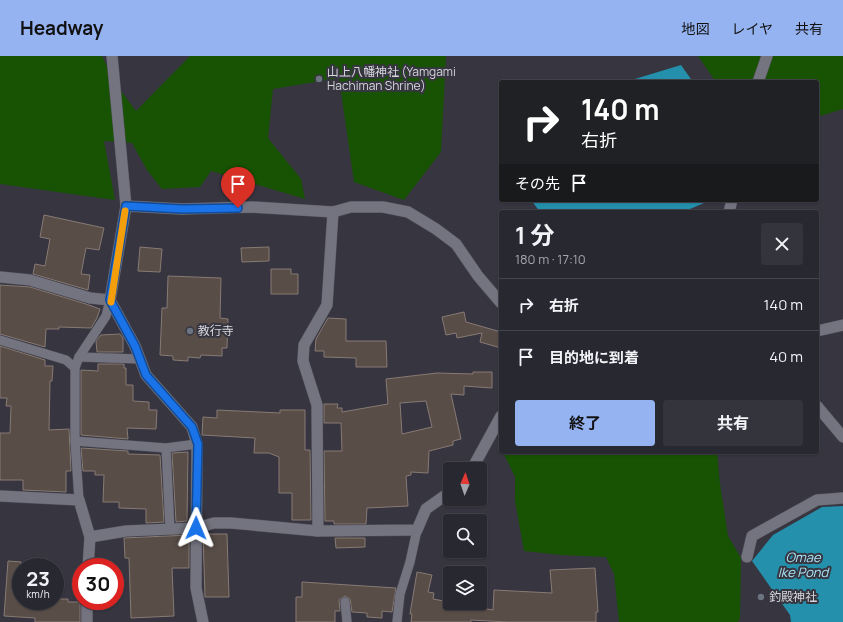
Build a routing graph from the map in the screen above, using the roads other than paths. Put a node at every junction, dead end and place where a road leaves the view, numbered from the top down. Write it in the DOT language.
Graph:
graph roads {
  1 [pos="112,56"];
  2 [pos="767,56"];
  3 [pos="759,80"];
  4 [pos="126,206"];
  5 [pos="333,212"];
  6 [pos="0,278"];
  7 [pos="110,300"];
  8 [pos="499,301"];
  9 [pos="843,325"];
  10 [pos="819,331"];
  11 [pos="0,340"];
  12 [pos="79,357"];
  13 [pos="140,359"];
  14 [pos="75,368"];
  15 [pos="819,408"];
  16 [pos="499,420"];
  17 [pos="843,437"];
  18 [pos="75,441"];
  19 [pos="198,444"];
  20 [pos="166,448"];
  21 [pos="476,462"];
  22 [pos="0,496"];
  23 [pos="443,497"];
  24 [pos="843,498"];
  25 [pos="79,500"];
  26 [pos="196,528"];
  27 [pos="170,529"];
  28 [pos="416,530"];
  29 [pos="318,532"];
  30 [pos="90,537"];
  31 [pos="747,557"];
  32 [pos="89,558"];
  33 [pos="345,602"];
  34 [pos="87,610"];
  35 [pos="87,622"];
  36 [pos="203,622"];
  37 [pos="347,622"];
  38 [pos="397,622"];
  1 -- 4 [label="street"];
  2 -- 3 [label="street"];
  4 -- 5 [label="street"];
  4 -- 7 [label="street"];
  5 -- 8 [label="street"];
  5 -- 29 [label="street"];
  6 -- 7 [label="street"];
  7 -- 12 [label="lane"];
  7 -- 13 [label="street"];
  9 -- 10 [label="street"];
  11 -- 14 [label="lane"];
  12 -- 13 [label="lane"];
  12 -- 14 [label="lane"];
  13 -- 19 [label="street"];
  14 -- 18 [label="lane"];
  15 -- 17 [label="street"];
  16 -- 21 [label="street"];
  18 -- 20 [label="lane"];
  18 -- 25 [label="lane"];
  19 -- 20 [label="lane"];
  19 -- 26 [label="street"];
  20 -- 27 [label="lane"];
  22 -- 25 [label="street"];
  23 -- 28 [label="street"];
  24 -- 31 [label="street"];
  25 -- 30 [label="street"];
  26 -- 27 [label="street"];
  26 -- 29 [label="street"];
  26 -- 36 [label="street"];
  27 -- 30 [label="street"];
  28 -- 29 [label="street"];
  28 -- 38 [label="lane"];
  30 -- 32 [label="street"];
  33 -- 37 [label="lane"];
  34 -- 35 [label="street"];
}
